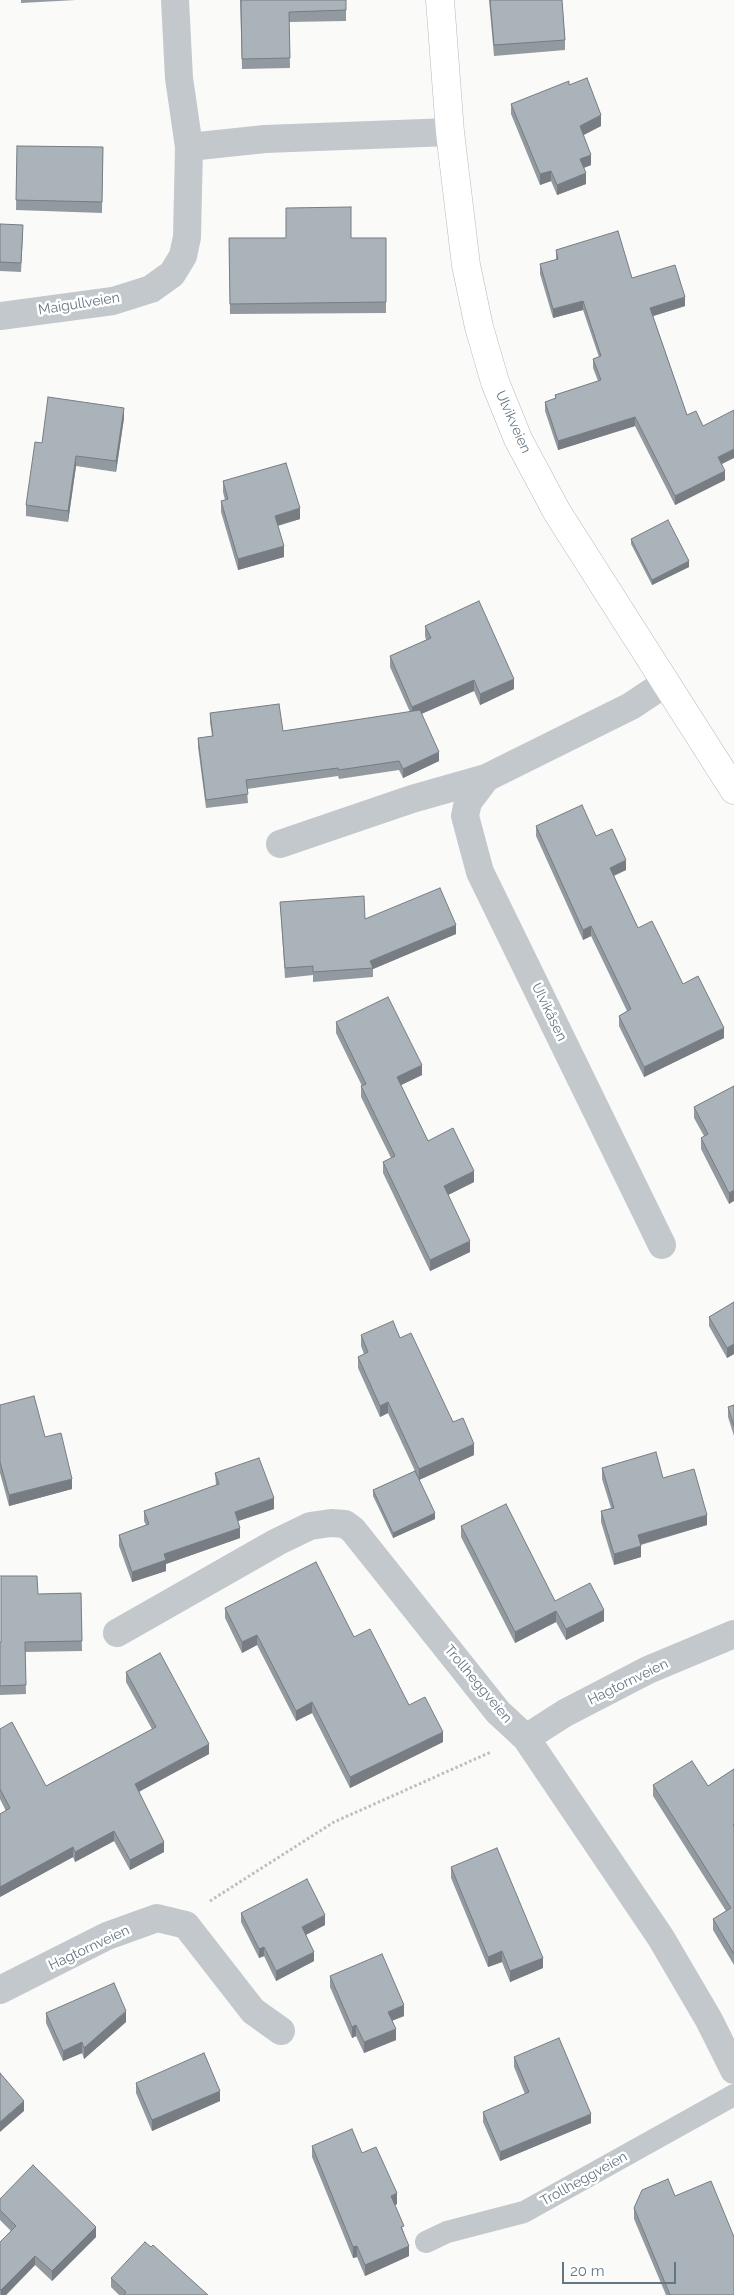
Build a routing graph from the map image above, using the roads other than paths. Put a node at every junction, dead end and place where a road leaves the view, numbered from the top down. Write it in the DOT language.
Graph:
graph roads {
  1 [pos="175,0"];
  2 [pos="440,0"];
  3 [pos="450,132"];
  4 [pos="189,147"];
  5 [pos="0,316"];
  6 [pos="664,684"];
  7 [pos="486,778"];
  8 [pos="734,790"];
  9 [pos="280,844"];
  10 [pos="662,1245"];
  11 [pos="117,1633"];
  12 [pos="734,1634"];
  13 [pos="526,1738"];
  14 [pos="0,1990"];
  15 [pos="281,2031"];
  16 [pos="734,2070"];
  17 [pos="734,2095"];
  18 [pos="426,2242"];
  1 -- 4 [label="street, Maigullveien"];
  2 -- 3 [label="street, Ulvikveien"];
  3 -- 4 [label="street"];
  3 -- 6 [label="street, Ulvikveien"];
  4 -- 5 [label="street, Maigullveien"];
  6 -- 7 [label="street, Ulvikåsen"];
  6 -- 8 [label="street, Ulvikveien"];
  7 -- 9 [label="street, Ulvikåsen"];
  7 -- 10 [label="street, Ulvikåsen"];
  11 -- 13 [label="street, Trollheggveien"];
  12 -- 13 [label="street, Hagtornveien"];
  13 -- 16 [label="street, Trollheggveien"];
  14 -- 15 [label="street, Hagtornveien"];
  17 -- 18 [label="lane, Trollheggveien"];
}
